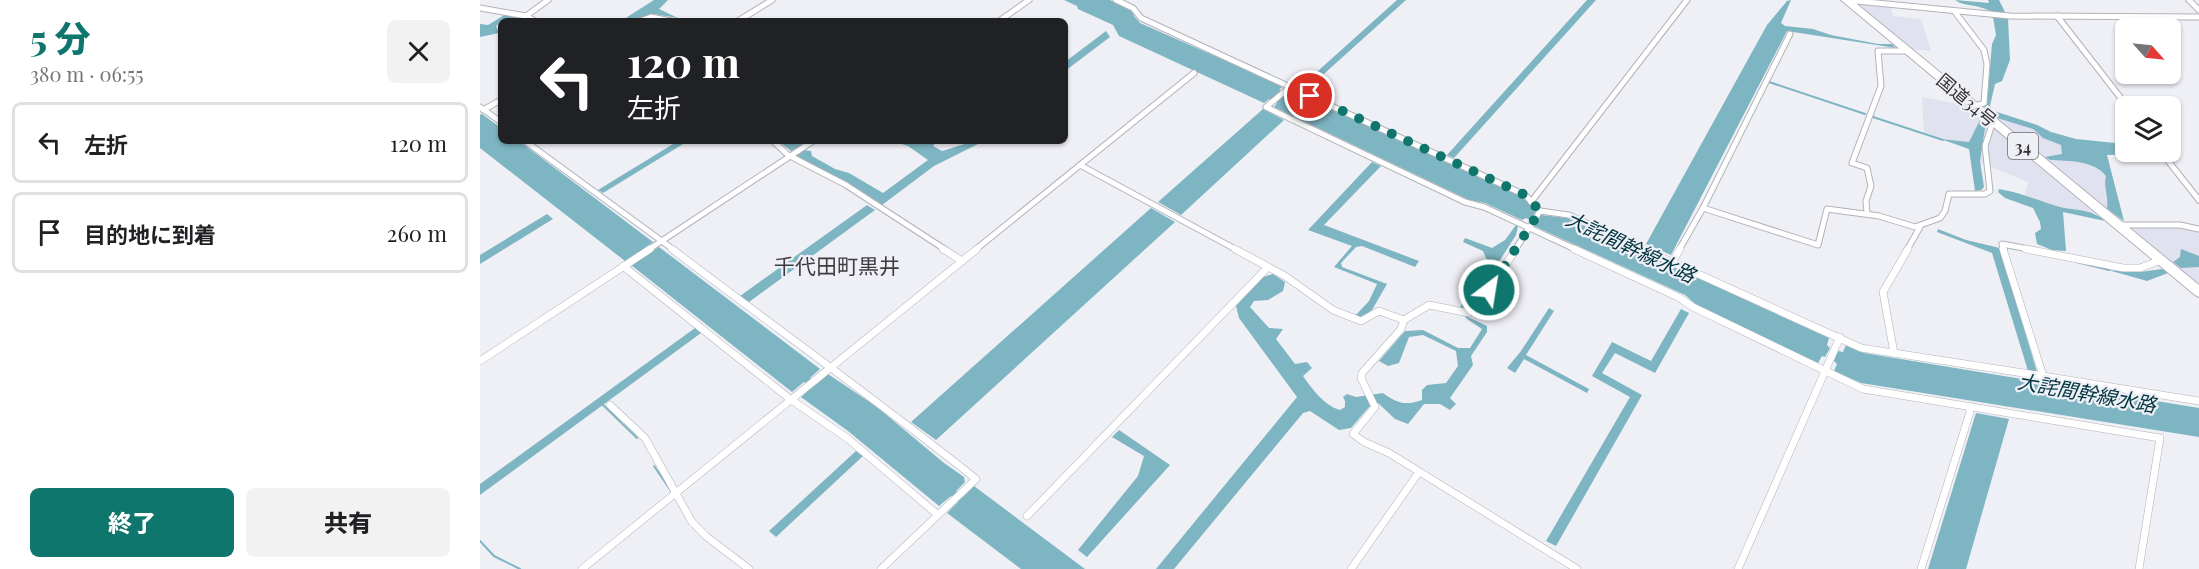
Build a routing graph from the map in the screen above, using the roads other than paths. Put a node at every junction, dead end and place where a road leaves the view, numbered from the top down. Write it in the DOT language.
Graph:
graph roads {
  1 [pos="549,0"];
  2 [pos="772,0"];
  3 [pos="1029,0"];
  4 [pos="1116,0"];
  5 [pos="1688,0"];
  6 [pos="1846,0"];
  7 [pos="2189,0"];
  8 [pos="1877,1"];
  9 [pos="480,8"];
  10 [pos="2199,10"];
  11 [pos="1955,12"];
  12 [pos="526,16"];
  13 [pos="2057,16"];
  14 [pos="2199,17"];
  15 [pos="530,18"];
  16 [pos="743,18"];
  17 [pos="1003,18"];
  18 [pos="1790,34"];
  19 [pos="1908,51"];
  20 [pos="1194,73"];
  21 [pos="1288,89"];
  22 [pos="2119,96"];
  23 [pos="498,102"];
  24 [pos="1975,106"];
  25 [pos="481,110"];
  26 [pos="498,120"];
  27 [pos="1993,121"];
  28 [pos="529,144"];
  29 [pos="778,144"];
  30 [pos="809,144"];
  31 [pos="794,155"];
  32 [pos="2170,162"];
  33 [pos="1080,165"];
  34 [pos="2199,200"];
  35 [pos="1531,202"];
  36 [pos="1703,208"];
  37 [pos="1540,211"];
  38 [pos="1867,213"];
  39 [pos="1529,224"];
  40 [pos="2119,225"];
  41 [pos="1920,227"];
  42 [pos="2199,229"];
  43 [pos="662,241"];
  44 [pos="2161,260"];
  45 [pos="962,261"];
  46 [pos="1673,261"];
  47 [pos="623,266"];
  48 [pos="1267,268"];
  49 [pos="2199,292"];
  50 [pos="1404,320"];
  51 [pos="1840,337"];
  52 [pos="1894,353"];
  53 [pos="480,361"];
  54 [pos="829,368"];
  55 [pos="1825,372"];
  56 [pos="2043,376"];
  57 [pos="790,399"];
  58 [pos="2199,401"];
  59 [pos="610,405"];
  60 [pos="1969,406"];
  61 [pos="1419,472"];
  62 [pos="676,492"];
  63 [pos="938,515"];
  64 [pos="1027,516"];
  65 [pos="582,569"];
  66 [pos="749,569"];
  67 [pos="880,569"];
  68 [pos="1351,569"];
  69 [pos="1577,569"];
  70 [pos="1738,569"];
  71 [pos="1922,569"];
  72 [pos="2139,569"];
  1 -- 12 [label="street"];
  2 -- 16 [label="street"];
  3 -- 17 [label="street"];
  4 -- 21 [label="street"];
  5 -- 35 [label="street"];
  6 -- 8 [label="street"];
  6 -- 19 [label="highway, 国道34号 / 34"];
  7 -- 10 [label="street"];
  8 -- 11 [label="street"];
  9 -- 12 [label="street"];
  11 -- 13 [label="street"];
  11 -- 24 [label="street"];
  12 -- 15 [label="street"];
  13 -- 14 [label="street"];
  13 -- 22 [label="street"];
  18 -- 36 [label="street"];
  19 -- 24 [label="highway, 国道34号 / 34"];
  19 -- 38 [label="street"];
  20 -- 33 [label="street"];
  21 -- 35 [label="street"];
  21 -- 39 [label="street"];
  23 -- 25 [label="street"];
  24 -- 27 [label="highway, 国道34号 / 34"];
  25 -- 26 [label="street"];
  27 -- 40 [label="highway, 国道34号 / 34"];
  27 -- 41 [label="street"];
  28 -- 43 [label="street"];
  29 -- 31 [label="street"];
  30 -- 31 [label="street"];
  31 -- 43 [label="street"];
  31 -- 45 [label="street"];
  32 -- 34 [label="street"];
  33 -- 45 [label="street"];
  33 -- 48 [label="street"];
  35 -- 37 [label="street"];
  36 -- 38 [label="street"];
  36 -- 46 [label="street"];
  37 -- 39 [label="street"];
  37 -- 46 [label="street"];
  38 -- 41 [label="street"];
  39 -- 50 [label="street"];
  39 -- 55 [label="street"];
  40 -- 42 [label="street"];
  40 -- 44 [label="highway, 国道34号 / 34"];
  41 -- 52 [label="street"];
  43 -- 47 [label="street"];
  43 -- 54 [label="street"];
  44 -- 49 [label="highway, 国道34号 / 34"];
  44 -- 56 [label="street"];
  45 -- 54 [label="street"];
  46 -- 51 [label="street"];
  47 -- 53 [label="street"];
  47 -- 57 [label="street"];
  48 -- 50 [label="street"];
  48 -- 64 [label="street"];
  50 -- 61 [label="street"];
  51 -- 52 [label="street"];
  51 -- 55 [label="street"];
  52 -- 56 [label="street"];
  54 -- 57 [label="street"];
  54 -- 63 [label="street"];
  55 -- 60 [label="street"];
  55 -- 70 [label="street"];
  56 -- 58 [label="street"];
  57 -- 62 [label="street"];
  57 -- 63 [label="street"];
  59 -- 62 [label="street"];
  60 -- 71 [label="street"];
  60 -- 72 [label="street"];
  61 -- 68 [label="street"];
  61 -- 69 [label="street"];
  62 -- 65 [label="street"];
  62 -- 66 [label="street"];
  63 -- 67 [label="street"];
}
